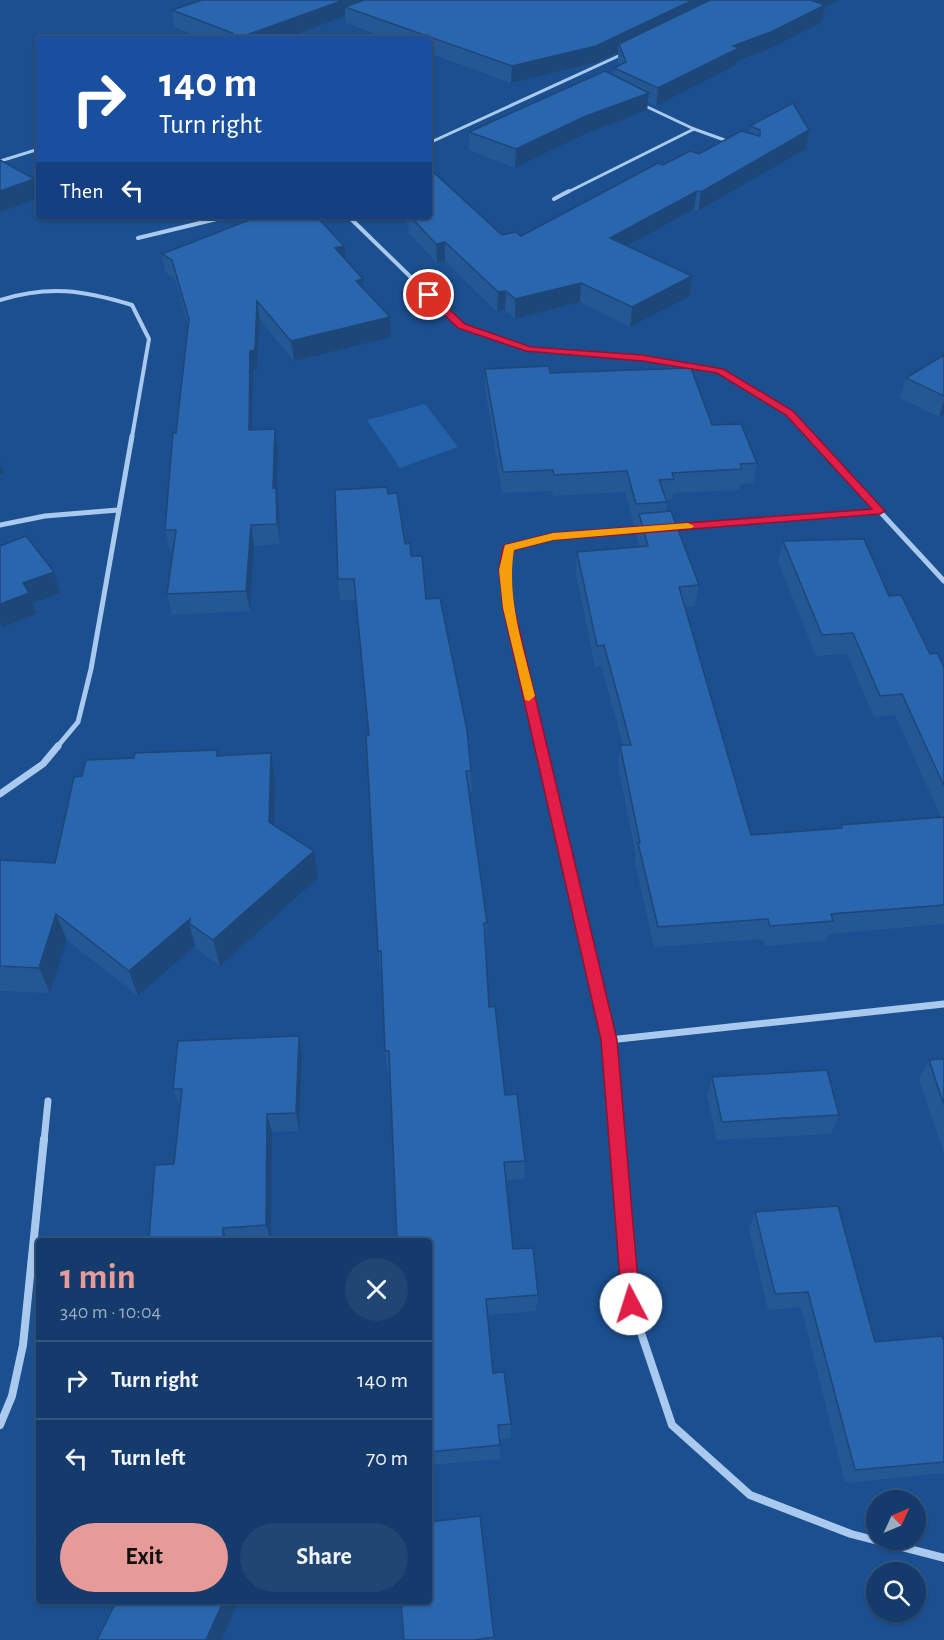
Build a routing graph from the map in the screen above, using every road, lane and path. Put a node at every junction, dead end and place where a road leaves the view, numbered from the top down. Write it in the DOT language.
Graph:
graph roads {
  1 [pos="632,49"];
  2 [pos="582,74"];
  3 [pos="591,79"];
  4 [pos="640,104"];
  5 [pos="694,129"];
  6 [pos="432,142"];
  7 [pos="734,144"];
  8 [pos="36,150"];
  9 [pos="0,161"];
  10 [pos="554,199"];
  11 [pos="217,219"];
  12 [pos="351,219"];
  13 [pos="138,238"];
  14 [pos="0,300"];
  15 [pos="118,510"];
  16 [pos="880,511"];
  17 [pos="0,525"];
  18 [pos="658,528"];
  19 [pos="647,529"];
  20 [pos="944,580"];
  21 [pos="0,794"];
  22 [pos="944,1004"];
  23 [pos="609,1040"];
  24 [pos="48,1101"];
  25 [pos="0,1425"];
  26 [pos="944,1558"];
  1 -- 2 [label="street"];
  2 -- 3 [label="street"];
  2 -- 6 [label="street"];
  4 -- 5 [label="street"];
  5 -- 7 [label="street"];
  5 -- 10 [label="street"];
  8 -- 9 [label="street"];
  11 -- 13 [label="street"];
  12 -- 16 [label="street"];
  14 -- 15 [label="street"];
  15 -- 17 [label="street"];
  15 -- 21 [label="street"];
  16 -- 18 [label="street"];
  16 -- 20 [label="street"];
  19 -- 23 [label="street"];
  22 -- 23 [label="street"];
  23 -- 26 [label="street"];
  24 -- 25 [label="street"];
}
